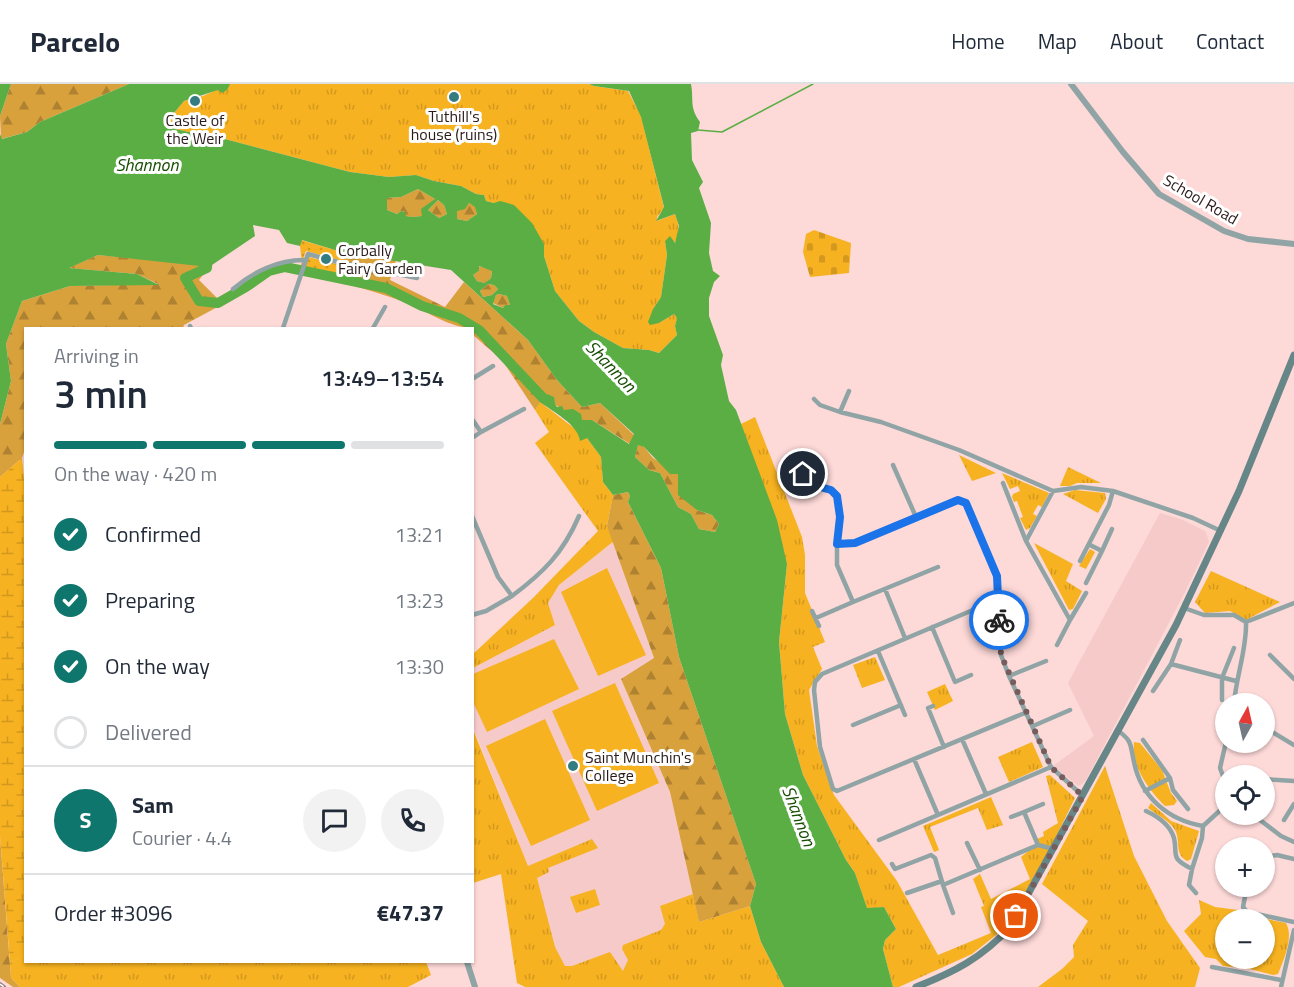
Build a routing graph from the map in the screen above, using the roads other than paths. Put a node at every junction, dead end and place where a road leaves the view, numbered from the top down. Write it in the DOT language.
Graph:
graph roads {
  1 [pos="1071,84"];
  2 [pos="1294,244"];
  3 [pos="306,260"];
  4 [pos="417,278"];
  5 [pos="233,289"];
  6 [pos="385,307"];
  7 [pos="283,327"];
  8 [pos="374,327"];
  9 [pos="1294,355"];
  10 [pos="493,366"];
  11 [pos="474,378"];
  12 [pos="849,391"];
  13 [pos="814,399"];
  14 [pos="524,409"];
  15 [pos="840,412"];
  16 [pos="474,422"];
  17 [pos="481,432"];
  18 [pos="474,437"];
  19 [pos="792,456"];
  20 [pos="893,465"];
  21 [pos="1004,483"];
  22 [pos="1053,491"];
  23 [pos="1113,491"];
  24 [pos="579,516"];
  25 [pos="916,517"];
  26 [pos="474,521"];
  27 [pos="1112,529"];
  28 [pos="1221,531"];
  29 [pos="1026,541"];
  30 [pos="837,544"];
  31 [pos="1090,545"];
  32 [pos="1102,551"];
  33 [pos="1080,561"];
  34 [pos="938,567"];
  35 [pos="1086,583"];
  36 [pos="885,589"];
  37 [pos="1086,592"];
  38 [pos="512,596"];
  39 [pos="853,602"];
  40 [pos="1294,603"];
  41 [pos="999,605"];
  42 [pos="1184,608"];
  43 [pos="812,611"];
  44 [pos="474,614"];
  45 [pos="816,618"];
  46 [pos="1070,621"];
  47 [pos="1246,622"];
  48 [pos="819,626"];
  49 [pos="932,627"];
  50 [pos="905,638"];
  51 [pos="1180,640"];
  52 [pos="1057,645"];
  53 [pos="1234,648"];
  54 [pos="878,651"];
  55 [pos="1270,654"];
  56 [pos="1046,661"];
  57 [pos="1171,664"];
  58 [pos="971,675"];
  59 [pos="1009,676"];
  60 [pos="1222,678"];
  61 [pos="1294,679"];
  62 [pos="1236,681"];
  63 [pos="955,682"];
  64 [pos="948,686"];
  65 [pos="1153,691"];
  66 [pos="1222,693"];
  67 [pos="1235,693"];
  68 [pos="901,705"];
  69 [pos="933,706"];
  70 [pos="1070,710"];
  71 [pos="1027,712"];
  72 [pos="905,715"];
  73 [pos="853,725"];
  74 [pos="1033,726"];
  75 [pos="1117,730"];
  76 [pos="1275,734"];
  77 [pos="962,739"];
  78 [pos="1143,740"];
  79 [pos="1294,745"];
  80 [pos="944,747"];
  81 [pos="914,759"];
  82 [pos="1051,767"];
  83 [pos="1170,778"];
  84 [pos="1275,779"];
  85 [pos="1294,781"];
  86 [pos="1145,791"];
  87 [pos="986,794"];
  88 [pos="1083,796"];
  89 [pos="1043,804"];
  90 [pos="1294,804"];
  91 [pos="1188,809"];
  92 [pos="1146,811"];
  93 [pos="1024,812"];
  94 [pos="938,815"];
  95 [pos="1215,815"];
  96 [pos="1011,818"];
  97 [pos="1284,820"];
  98 [pos="1266,825"];
  99 [pos="1203,826"];
  100 [pos="879,840"];
  101 [pos="1294,842"];
  102 [pos="967,843"];
  103 [pos="1038,845"];
  104 [pos="1054,849"];
  105 [pos="1275,855"];
  106 [pos="1294,859"];
  107 [pos="895,869"];
  108 [pos="1192,869"];
  109 [pos="980,870"];
  110 [pos="942,883"];
  111 [pos="907,893"];
  112 [pos="1196,893"];
  113 [pos="1244,897"];
  114 [pos="952,912"];
  115 [pos="1294,922"];
  116 [pos="1294,930"];
  117 [pos="1292,955"];
  118 [pos="467,963"];
  119 [pos="1212,967"];
  120 [pos="1281,980"];
  121 [pos="475,987"];
  122 [pos="916,987"];
  123 [pos="1281,987"];
  1 -- 2 [label="street, School Road"];
  3 -- 4 [label="street"];
  3 -- 5 [label="street"];
  3 -- 7 [label="street"];
  6 -- 8 [label="street"];
  9 -- 28 [label="main road"];
  10 -- 11 [label="street"];
  12 -- 15 [label="street"];
  13 -- 15 [label="street"];
  14 -- 17 [label="street"];
  15 -- 22 [label="street"];
  16 -- 17 [label="street"];
  17 -- 18 [label="street"];
  19 -- 30 [label="street"];
  20 -- 25 [label="street"];
  21 -- 29 [label="street"];
  22 -- 23 [label="street"];
  22 -- 29 [label="street"];
  23 -- 28 [label="street"];
  23 -- 31 [label="street"];
  24 -- 38 [label="street"];
  25 -- 30 [label="street"];
  25 -- 41 [label="street"];
  26 -- 38 [label="street"];
  27 -- 32 [label="street"];
  28 -- 42 [label="main road"];
  29 -- 46 [label="street"];
  30 -- 39 [label="street"];
  31 -- 32 [label="street"];
  31 -- 33 [label="street"];
  32 -- 35 [label="street"];
  34 -- 36 [label="street"];
  36 -- 39 [label="street"];
  36 -- 50 [label="street"];
  37 -- 46 [label="street"];
  38 -- 44 [label="street"];
  39 -- 45 [label="street"];
  40 -- 47 [label="street"];
  41 -- 49 [label="street"];
  41 -- 59 [label="street"];
  42 -- 47 [label="street"];
  42 -- 75 [label="main road"];
  43 -- 45 [label="street"];
  45 -- 48 [label="street"];
  46 -- 52 [label="street"];
  47 -- 62 [label="street"];
  49 -- 50 [label="street"];
  49 -- 63 [label="street"];
  50 -- 54 [label="street"];
  51 -- 57 [label="street"];
  53 -- 60 [label="street"];
  54 -- 68 [label="street"];
  54 -- 81 [label="street"];
  55 -- 61 [label="street"];
  56 -- 59 [label="street"];
  57 -- 60 [label="street"];
  57 -- 65 [label="street"];
  58 -- 63 [label="street"];
  59 -- 71 [label="street"];
  60 -- 62 [label="street"];
  60 -- 66 [label="street"];
  62 -- 67 [label="street"];
  63 -- 64 [label="street"];
  68 -- 72 [label="street"];
  68 -- 73 [label="street"];
  69 -- 80 [label="street"];
  70 -- 74 [label="street"];
  71 -- 74 [label="street"];
  71 -- 77 [label="street"];
  74 -- 82 [label="street"];
  75 -- 86 [label="street"];
  75 -- 88 [label="main road"];
  76 -- 79 [label="street"];
  77 -- 80 [label="street"];
  77 -- 87 [label="street"];
  78 -- 83 [label="street"];
  80 -- 81 [label="street"];
  81 -- 94 [label="street"];
  82 -- 87 [label="street"];
  82 -- 88 [label="street"];
  83 -- 86 [label="street"];
  83 -- 91 [label="street"];
  84 -- 85 [label="street"];
  86 -- 99 [label="street"];
  87 -- 94 [label="street"];
  88 -- 104 [label="main road"];
  89 -- 93 [label="street"];
  90 -- 97 [label="street"];
  92 -- 108 [label="street"];
  93 -- 96 [label="street"];
  93 -- 103 [label="street"];
  94 -- 100 [label="street"];
  95 -- 99 [label="street"];
  98 -- 101 [label="street"];
  99 -- 108 [label="street"];
  102 -- 109 [label="street"];
  103 -- 104 [label="street"];
  103 -- 109 [label="street"];
  104 -- 122 [label="main road"];
  105 -- 106 [label="street"];
  107 -- 110 [label="street"];
  108 -- 112 [label="street"];
  109 -- 110 [label="street"];
  110 -- 111 [label="street"];
  110 -- 114 [label="street"];
  113 -- 115 [label="street"];
  116 -- 117 [label="street"];
  117 -- 120 [label="street"];
  118 -- 121 [label="street"];
  119 -- 120 [label="street"];
  120 -- 123 [label="street"];
}
